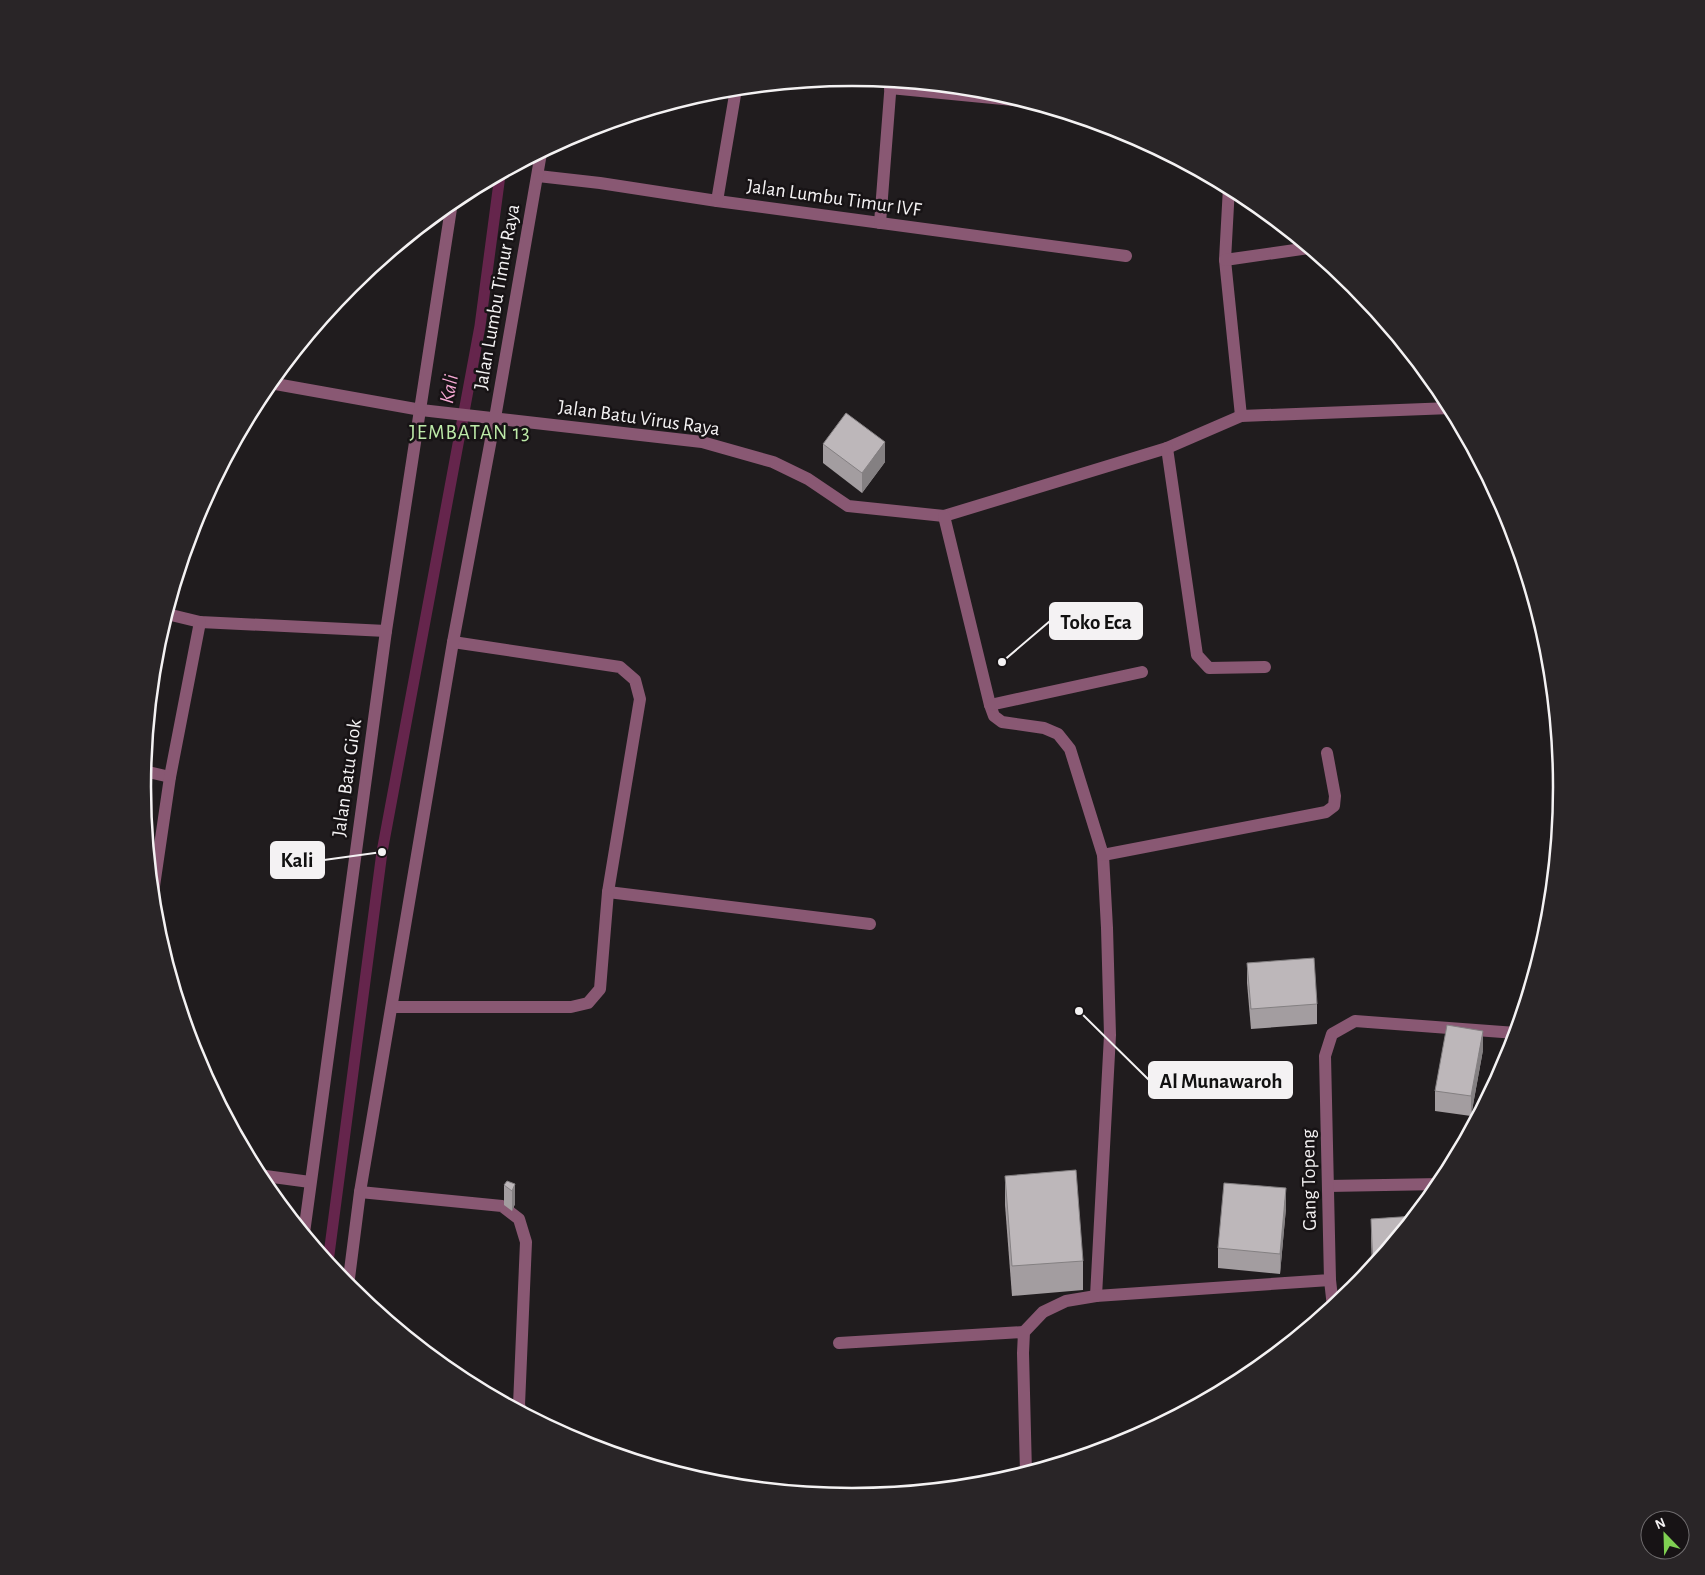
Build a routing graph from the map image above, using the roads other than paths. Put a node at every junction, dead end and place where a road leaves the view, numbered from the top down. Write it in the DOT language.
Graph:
graph roads {
  1 [pos="890,88"];
  2 [pos="735,97"];
  3 [pos="540,160"];
  4 [pos="538,176"];
  5 [pos="1228,195"];
  6 [pos="717,201"];
  7 [pos="450,213"];
  8 [pos="880,223"];
  9 [pos="1301,249"];
  10 [pos="1126,256"];
  11 [pos="1225,260"];
  12 [pos="278,385"];
  13 [pos="1442,408"];
  14 [pos="421,410"];
  15 [pos="1241,416"];
  16 [pos="495,418"];
  17 [pos="1167,448"];
  18 [pos="944,516"];
  19 [pos="173,615"];
  20 [pos="200,622"];
  21 [pos="386,631"];
  22 [pos="453,642"];
  23 [pos="1265,667"];
  24 [pos="1142,672"];
  25 [pos="990,705"];
  26 [pos="1327,753"];
  27 [pos="152,773"];
  28 [pos="170,777"];
  29 [pos="1103,855"];
  30 [pos="156,871"];
  31 [pos="608,892"];
  32 [pos="870,924"];
  33 [pos="392,1007"];
  34 [pos="1509,1032"];
  35 [pos="268,1176"];
  36 [pos="310,1182"];
  37 [pos="1431,1184"];
  38 [pos="1328,1186"];
  39 [pos="360,1192"];
  40 [pos="305,1225"];
  41 [pos="349,1275"];
  42 [pos="1330,1280"];
  43 [pos="1096,1296"];
  44 [pos="1332,1298"];
  45 [pos="1024,1332"];
  46 [pos="839,1343"];
  47 [pos="519,1404"];
  48 [pos="1026,1467"];
  1 -- 8 [label="street"];
  2 -- 6 [label="street"];
  3 -- 4 [label="street, Jalan Lumbu Timur Raya"];
  4 -- 6 [label="street, Jalan Lumbu Timur IVF"];
  4 -- 16 [label="street, Jalan Lumbu Timur Raya"];
  5 -- 11 [label="street"];
  6 -- 8 [label="street, Jalan Lumbu Timur IVF"];
  7 -- 14 [label="street"];
  8 -- 10 [label="street, Jalan Lumbu Timur IVF"];
  9 -- 11 [label="street"];
  11 -- 15 [label="street"];
  12 -- 14 [label="street"];
  13 -- 15 [label="street"];
  14 -- 16 [label="street"];
  14 -- 21 [label="street, Jalan Batu Giok"];
  15 -- 17 [label="street"];
  16 -- 18 [label="street, Jalan Batu Virus Raya"];
  16 -- 22 [label="street, Jalan Lumbu Timur Raya"];
  17 -- 18 [label="street"];
  17 -- 23 [label="street"];
  18 -- 25 [label="street"];
  19 -- 20 [label="street"];
  20 -- 21 [label="street"];
  20 -- 28 [label="street"];
  21 -- 36 [label="street, Jalan Batu Giok"];
  22 -- 31 [label="street"];
  22 -- 33 [label="street, Jalan Lumbu Timur Raya"];
  24 -- 25 [label="street"];
  25 -- 29 [label="street"];
  26 -- 29 [label="street"];
  27 -- 28 [label="street"];
  28 -- 30 [label="street"];
  29 -- 43 [label="street"];
  31 -- 32 [label="street"];
  31 -- 33 [label="street"];
  33 -- 39 [label="street, Jalan Lumbu Timur Raya"];
  34 -- 38 [label="street, Gang Topeng"];
  35 -- 36 [label="street"];
  36 -- 40 [label="street, Jalan Batu Giok"];
  37 -- 38 [label="street"];
  38 -- 42 [label="street, Gang Topeng"];
  39 -- 41 [label="street"];
  39 -- 47 [label="street"];
  42 -- 43 [label="street"];
  42 -- 44 [label="street, Gang Topeng"];
  43 -- 45 [label="street"];
  45 -- 46 [label="street"];
  45 -- 48 [label="street"];
}
